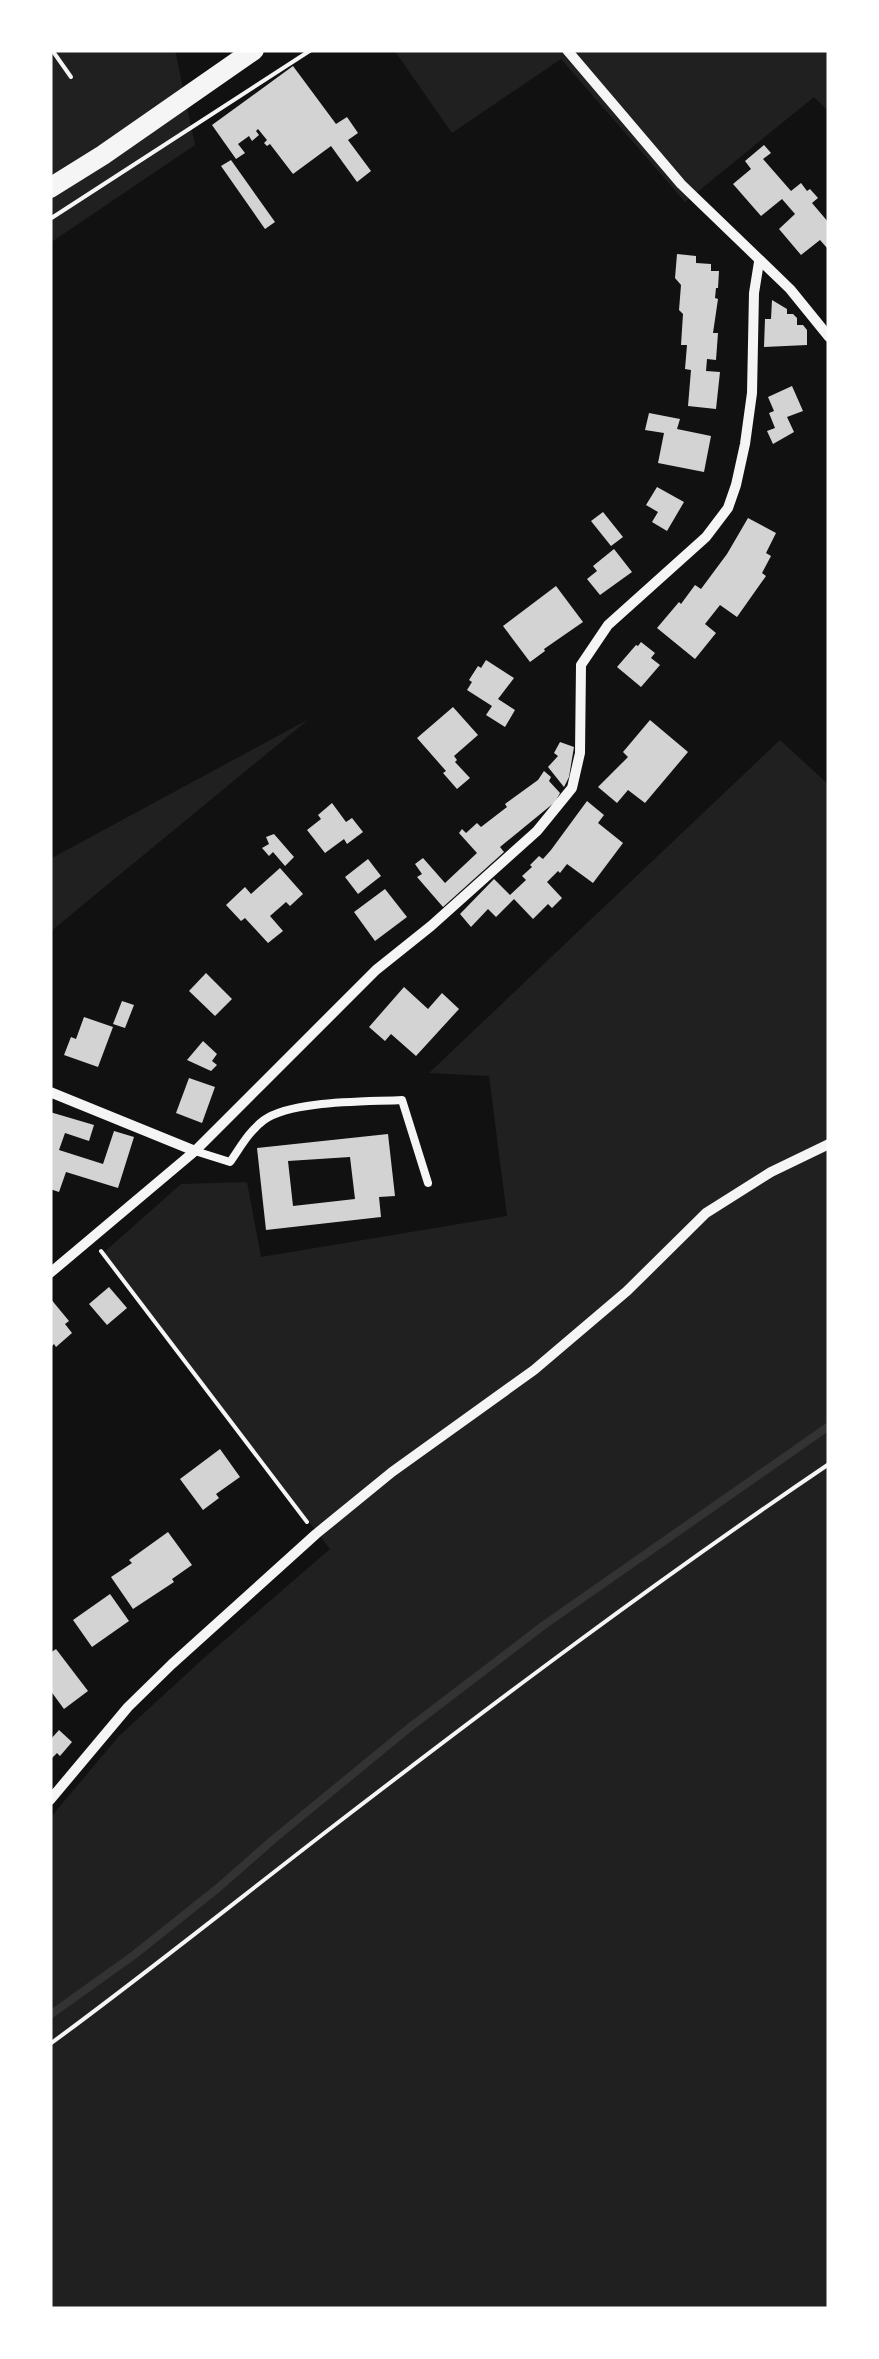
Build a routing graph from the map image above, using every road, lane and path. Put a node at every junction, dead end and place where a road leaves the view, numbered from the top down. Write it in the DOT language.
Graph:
graph roads {
  1 [pos="52,50"];
  2 [pos="254,50"];
  3 [pos="311,50"];
  4 [pos="567,50"];
  5 [pos="70,78"];
  6 [pos="50,188"];
  7 [pos="50,219"];
  8 [pos="759,262"];
  9 [pos="829,337"];
  10 [pos="50,1092"];
  11 [pos="829,1144"];
  12 [pos="195,1151"];
  13 [pos="428,1183"];
  14 [pos="91,1238"];
  15 [pos="50,1273"];
  16 [pos="829,1464"];
  17 [pos="316,1534"];
  18 [pos="50,1800"];
  19 [pos="50,2044"];
  1 -- 5 [label="path"];
  2 -- 6 [label="main road"];
  3 -- 7 [label="path"];
  4 -- 8 [label="street"];
  8 -- 9 [label="street"];
  8 -- 12 [label="street"];
  10 -- 12 [label="street"];
  11 -- 17 [label="street"];
  12 -- 13 [label="lane"];
  12 -- 14 [label="street"];
  14 -- 15 [label="street"];
  14 -- 17 [label="path"];
  16 -- 19 [label="path"];
  17 -- 18 [label="street"];
}
